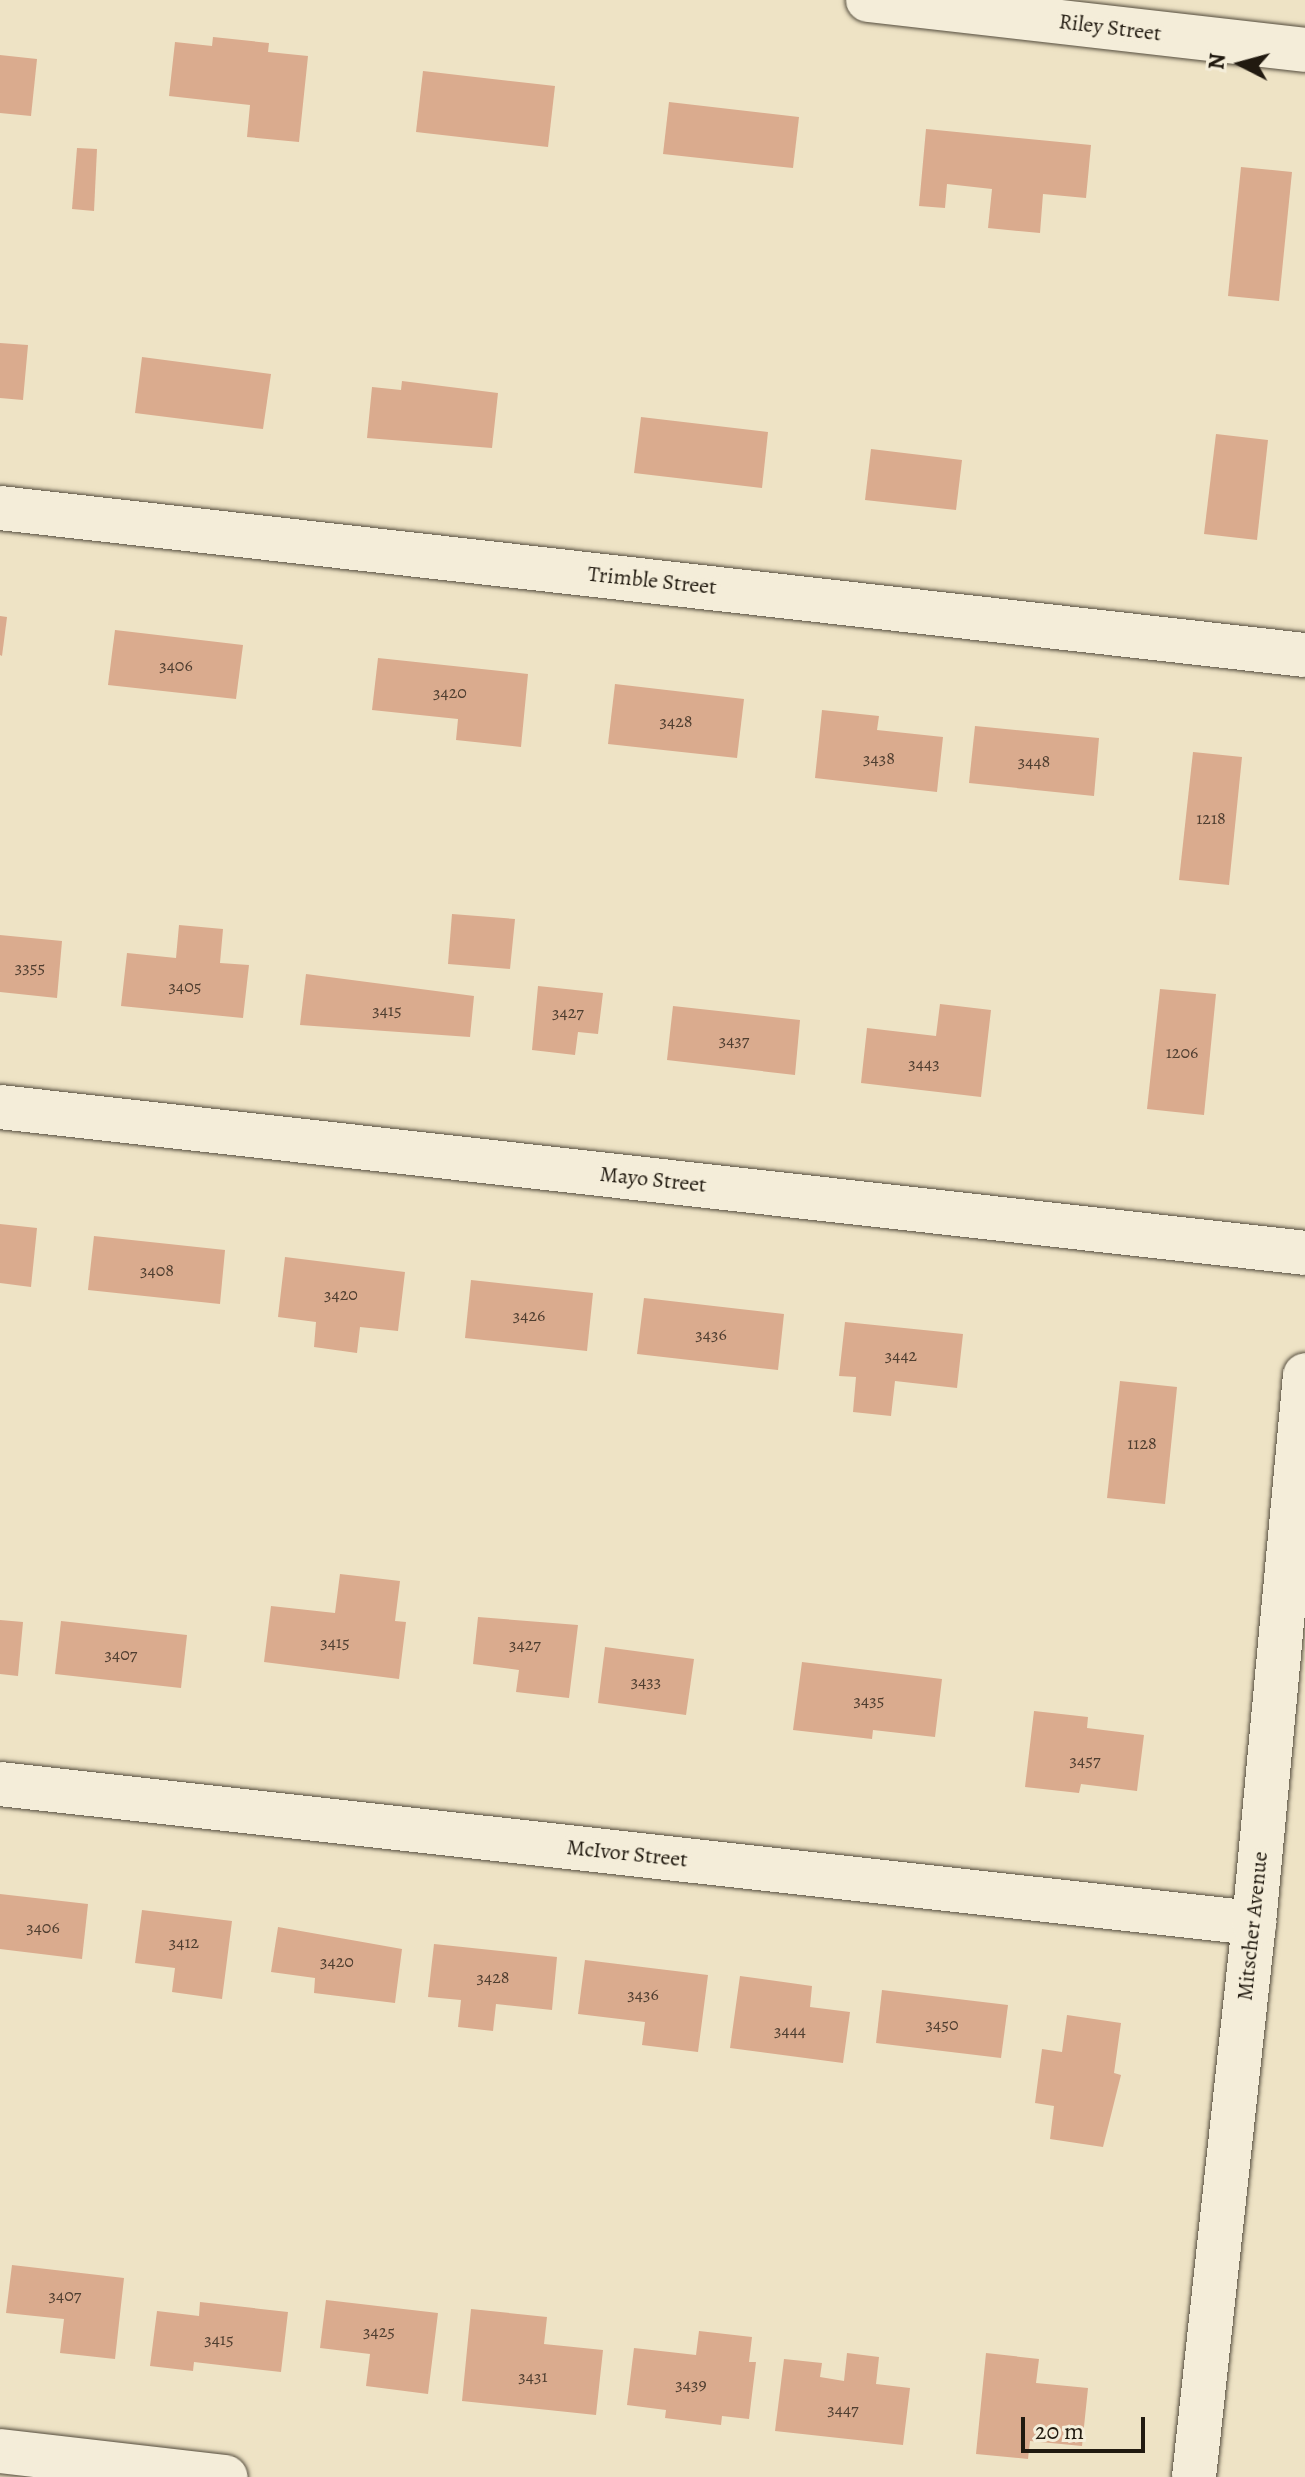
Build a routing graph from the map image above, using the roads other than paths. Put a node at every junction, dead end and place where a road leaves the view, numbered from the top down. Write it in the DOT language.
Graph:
graph roads {
  1 [pos="868,0"];
  2 [pos="1305,50"];
  3 [pos="0,508"];
  4 [pos="1305,655"];
  5 [pos="0,1107"];
  6 [pos="1305,1253"];
  7 [pos="1305,1375"];
  8 [pos="0,1784"];
  9 [pos="1254,1923"];
  10 [pos="0,2451"];
  11 [pos="226,2477"];
  12 [pos="1194,2477"];
  1 -- 2 [label="street, Riley Street"];
  3 -- 4 [label="street, Trimble Street"];
  5 -- 6 [label="street, Mayo Street"];
  7 -- 9 [label="street, Mitscher Avenue"];
  8 -- 9 [label="street, McIvor Street"];
  9 -- 12 [label="street, Mitscher Avenue"];
  10 -- 11 [label="street"];
}
